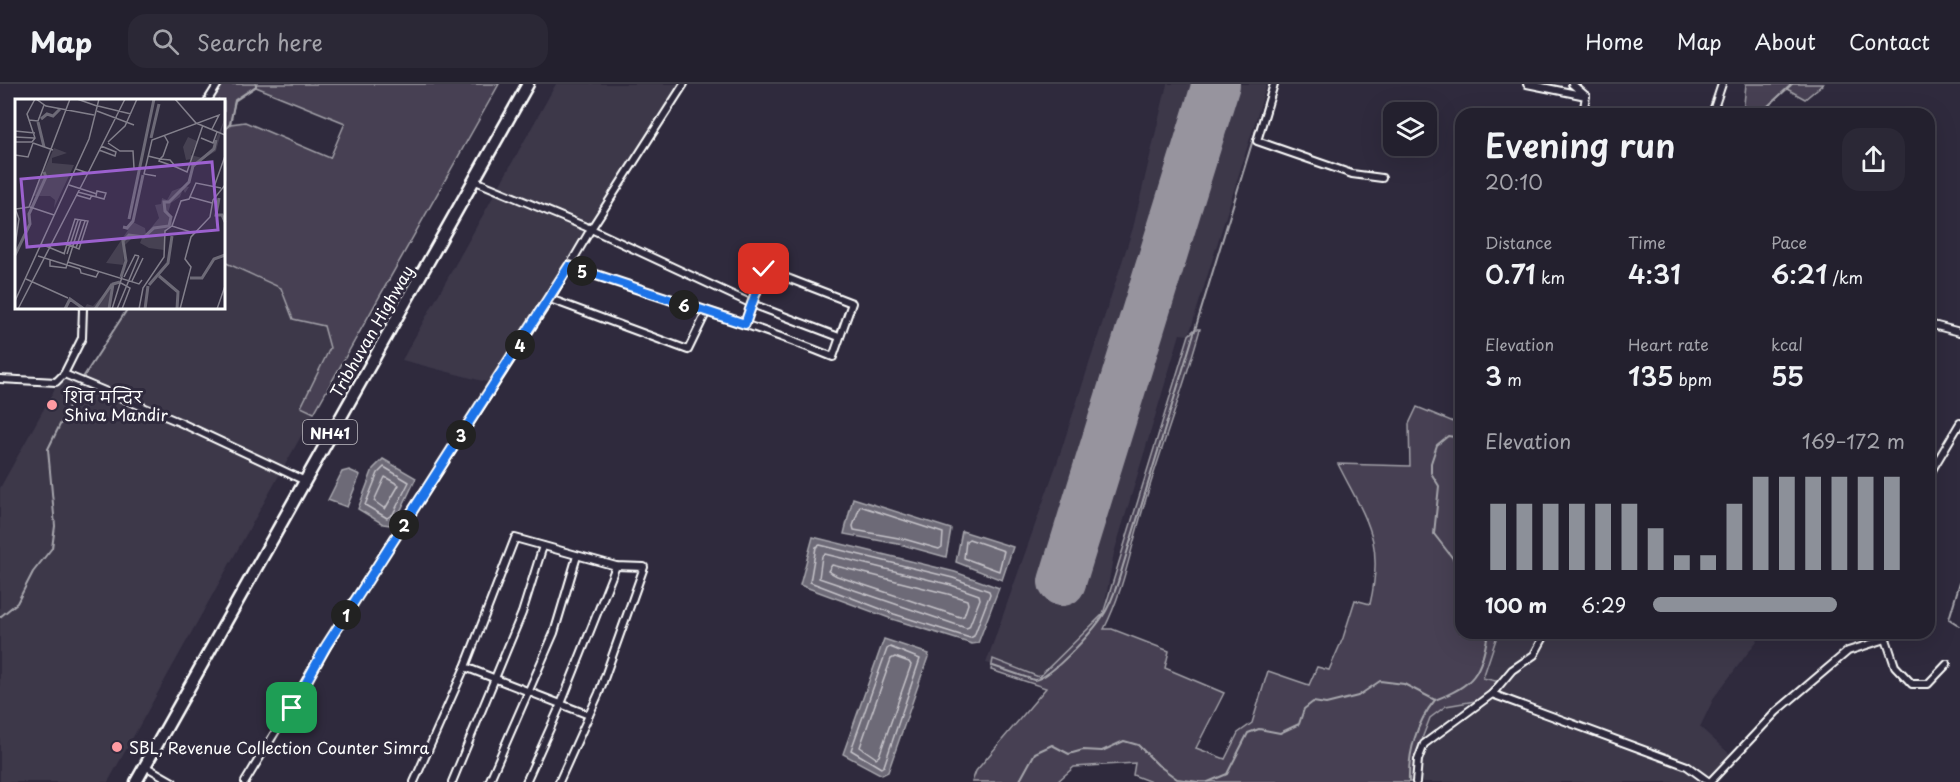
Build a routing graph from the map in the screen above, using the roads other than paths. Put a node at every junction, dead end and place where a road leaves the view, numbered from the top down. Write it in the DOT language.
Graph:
graph roads {
  1 [pos="218,84"];
  2 [pos="528,84"];
  3 [pos="684,84"];
  4 [pos="1274,84"];
  5 [pos="1527,84"];
  6 [pos="1572,84"];
  7 [pos="1722,84"];
  8 [pos="1586,96"];
  9 [pos="209,99"];
  10 [pos="1584,108"];
  11 [pos="1714,108"];
  12 [pos="1382,178"];
  13 [pos="473,180"];
  14 [pos="591,229"];
  15 [pos="569,266"];
  16 [pos="550,299"];
  17 [pos="752,304"];
  18 [pos="83,309"];
  19 [pos="706,313"];
  20 [pos="745,324"];
  21 [pos="1935,326"];
  22 [pos="1960,332"];
  23 [pos="839,337"];
  24 [pos="64,374"];
  25 [pos="0,379"];
  26 [pos="1960,423"];
  27 [pos="1935,465"];
  28 [pos="303,480"];
  29 [pos="543,546"];
  30 [pos="577,556"];
  31 [pos="616,566"];
  32 [pos="1543,639"];
  33 [pos="1879,639"];
  34 [pos="1888,639"];
  35 [pos="1947,664"];
  36 [pos="465,667"];
  37 [pos="496,678"];
  38 [pos="528,691"];
  39 [pos="1492,694"];
  40 [pos="561,704"];
  41 [pos="589,715"];
  42 [pos="145,766"];
  43 [pos="136,782"];
  44 [pos="173,782"];
  45 [pos="245,782"];
  46 [pos="414,782"];
  47 [pos="452,782"];
  48 [pos="489,782"];
  49 [pos="526,782"];
  50 [pos="559,782"];
  51 [pos="1416,782"];
  52 [pos="1709,782"];
  1 -- 9 [label="street"];
  2 -- 13 [label="highway, Tribhuvan Highway / NH41"];
  3 -- 14 [label="street"];
  4 -- 12 [label="street"];
  5 -- 8 [label="street"];
  6 -- 8 [label="street"];
  7 -- 11 [label="street"];
  8 -- 10 [label="street"];
  13 -- 14 [label="street"];
  13 -- 28 [label="highway, Tribhuvan Highway / NH41"];
  14 -- 15 [label="street"];
  14 -- 17 [label="street"];
  15 -- 16 [label="street"];
  15 -- 19 [label="street"];
  16 -- 19 [label="street"];
  16 -- 45 [label="street"];
  17 -- 20 [label="street"];
  17 -- 23 [label="street"];
  17 -- 23 [label="street"];
  18 -- 24 [label="street"];
  19 -- 20 [label="street"];
  20 -- 23 [label="street"];
  21 -- 22 [label="street"];
  24 -- 25 [label="street"];
  24 -- 28 [label="street"];
  26 -- 27 [label="street"];
  28 -- 42 [label="highway, Tribhuvan Highway / NH41"];
  29 -- 30 [label="street"];
  29 -- 36 [label="street"];
  29 -- 37 [label="street"];
  30 -- 31 [label="street"];
  30 -- 38 [label="street"];
  31 -- 40 [label="street"];
  31 -- 41 [label="street"];
  32 -- 39 [label="street"];
  33 -- 52 [label="street"];
  34 -- 35 [label="street"];
  36 -- 37 [label="street"];
  36 -- 46 [label="street"];
  37 -- 38 [label="street"];
  37 -- 47 [label="street"];
  38 -- 40 [label="street"];
  38 -- 48 [label="street"];
  39 -- 51 [label="street"];
  39 -- 52 [label="street"];
  40 -- 41 [label="street"];
  40 -- 49 [label="street"];
  41 -- 50 [label="street"];
  42 -- 43 [label="highway, Tribhuvan Highway / NH41"];
  42 -- 44 [label="street"];
}
